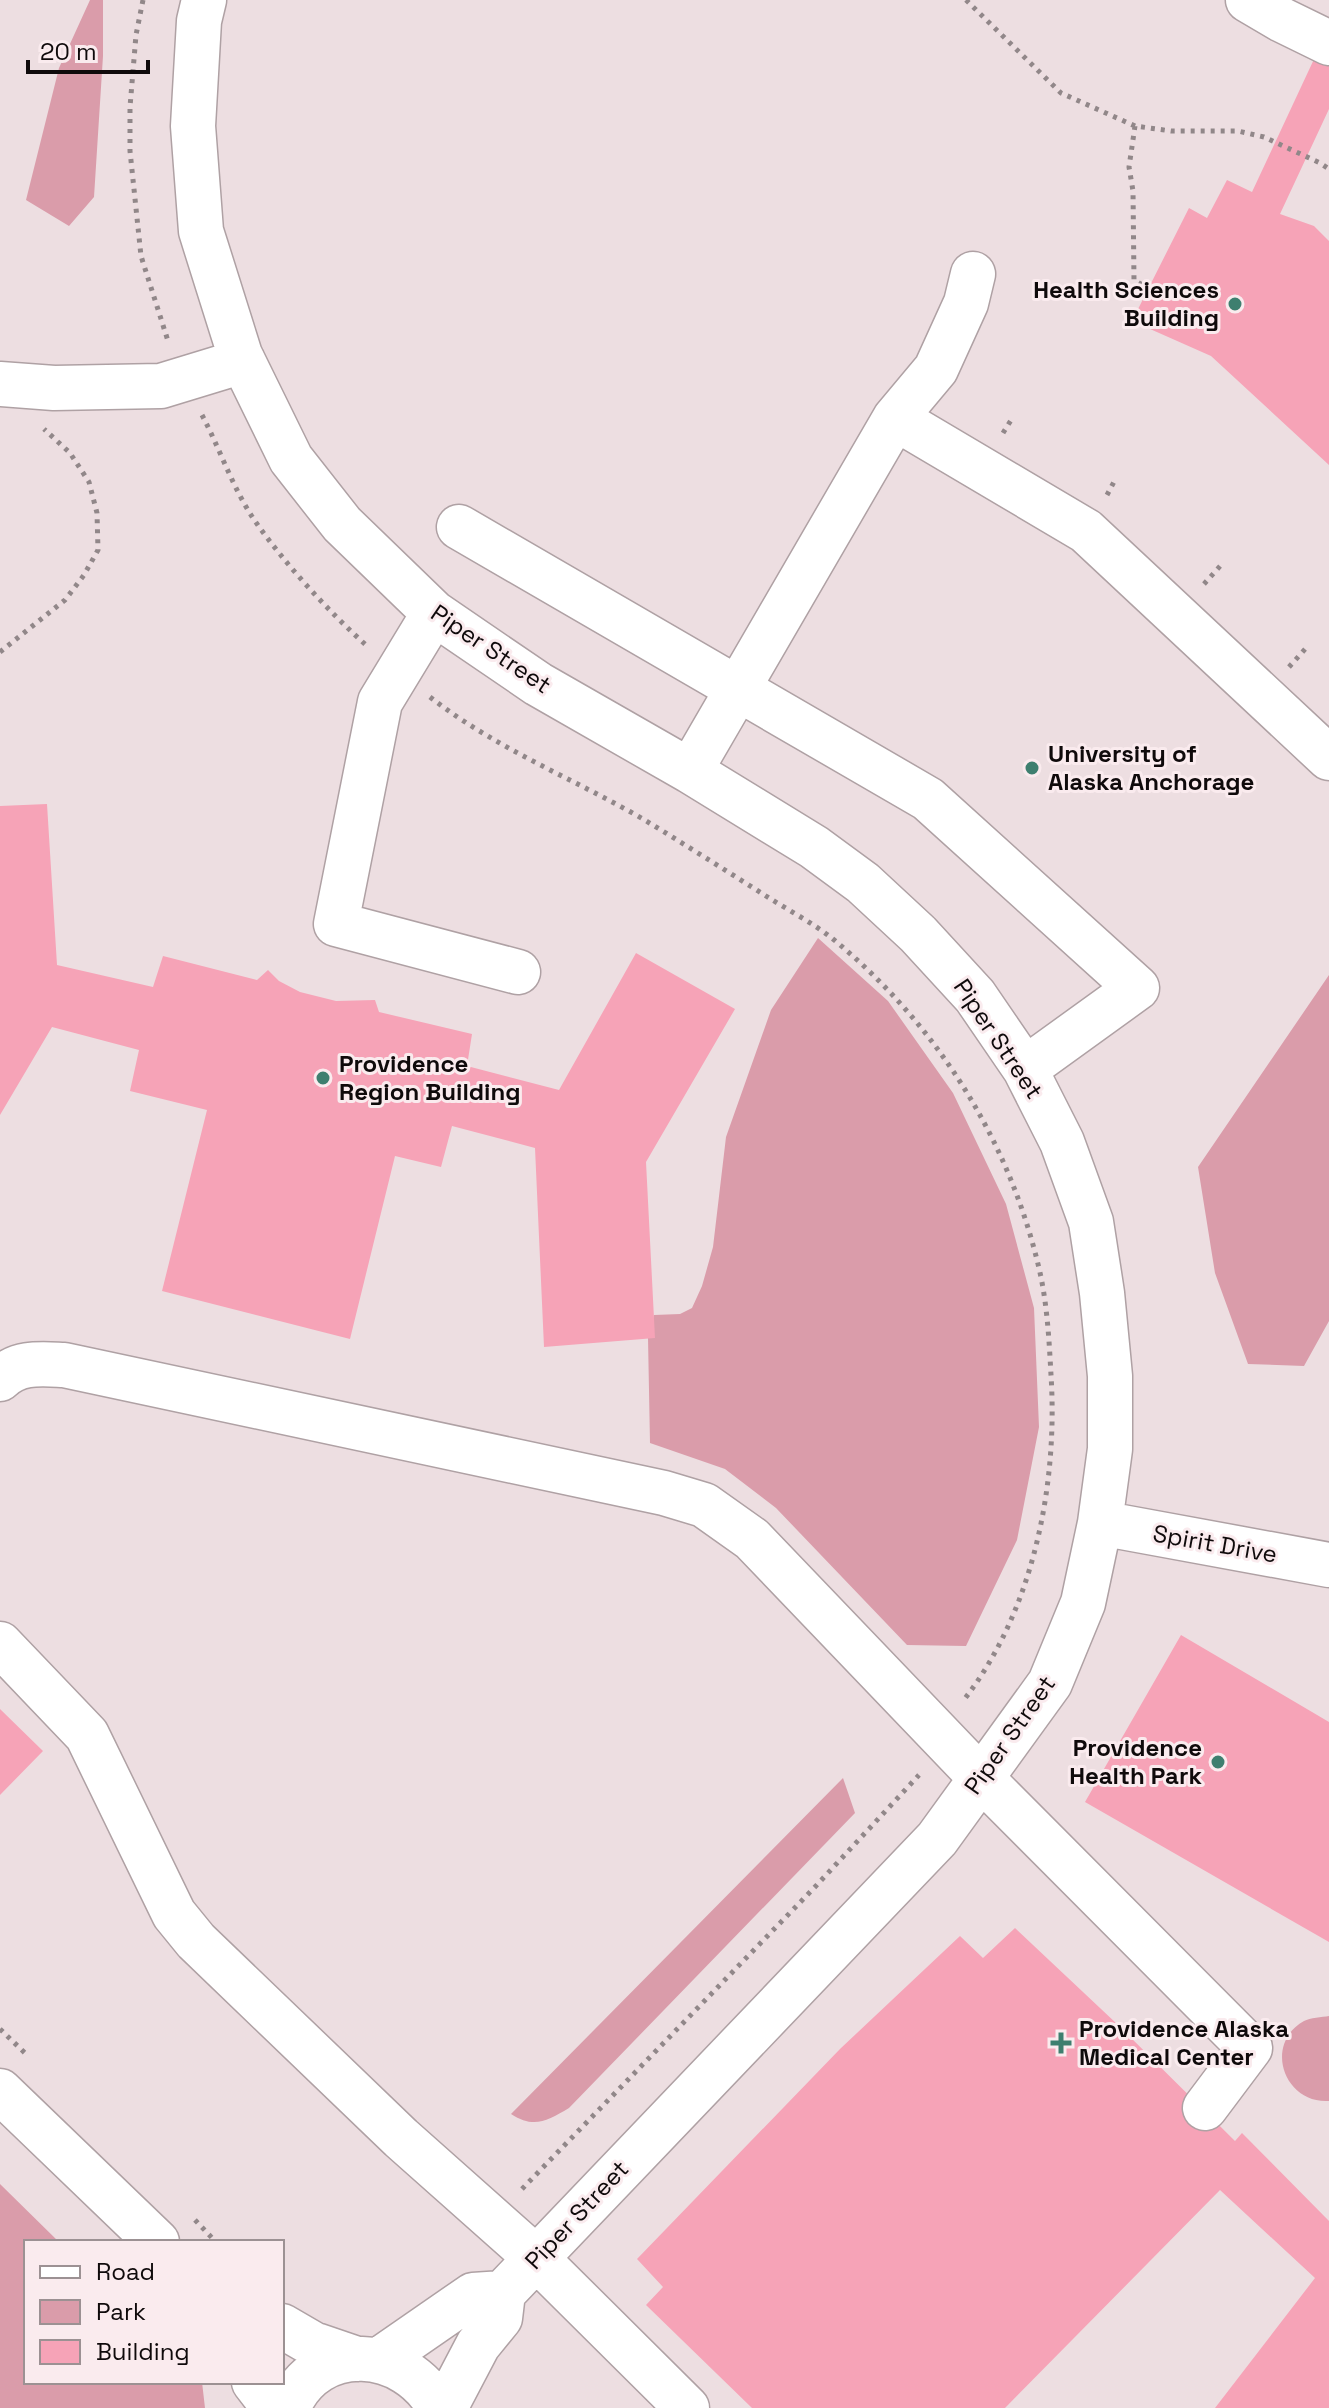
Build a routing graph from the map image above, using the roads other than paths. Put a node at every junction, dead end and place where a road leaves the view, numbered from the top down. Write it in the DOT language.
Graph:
graph roads {
  1 [pos="204,0"];
  2 [pos="1248,0"];
  3 [pos="1329,43"];
  4 [pos="973,274"];
  5 [pos="243,361"];
  6 [pos="1,389"];
  7 [pos="895,418"];
  8 [pos="459,527"];
  9 [pos="434,613"];
  10 [pos="738,689"];
  11 [pos="1329,758"];
  12 [pos="690,771"];
  13 [pos="518,972"];
  14 [pos="1025,1069"];
  15 [pos="0,1379"];
  16 [pos="1100,1523"];
  17 [pos="1329,1565"];
  18 [pos="0,1644"];
  19 [pos="980,1777"];
  20 [pos="0,2091"];
  21 [pos="1205,2108"];
  22 [pos="155,2240"];
  23 [pos="536,2258"];
  24 [pos="503,2293"];
  25 [pos="284,2327"];
  26 [pos="368,2359"];
  27 [pos="256,2384"];
  28 [pos="274,2408"];
  29 [pos="288,2408"];
  30 [pos="442,2408"];
  31 [pos="687,2408"];
  1 -- 5 [label="street, Piper Street"];
  2 -- 3 [label="street"];
  4 -- 7 [label="street"];
  5 -- 6 [label="street"];
  5 -- 9 [label="street, Piper Street"];
  7 -- 10 [label="street"];
  7 -- 11 [label="street"];
  8 -- 10 [label="street"];
  9 -- 12 [label="street, Piper Street"];
  9 -- 13 [label="street"];
  10 -- 12 [label="street"];
  10 -- 14 [label="street"];
  12 -- 14 [label="street, Piper Street"];
  14 -- 16 [label="street, Piper Street"];
  15 -- 19 [label="street"];
  16 -- 17 [label="street, Spirit Drive"];
  16 -- 19 [label="street, Piper Street"];
  18 -- 23 [label="street"];
  19 -- 21 [label="street"];
  19 -- 23 [label="street, Piper Street"];
  20 -- 22 [label="street"];
  23 -- 24 [label="street, Piper Street"];
  23 -- 31 [label="street"];
  24 -- 26 [label="street"];
  24 -- 30 [label="street, Piper Street"];
  25 -- 26 [label="street, Piper Street"];
  26 -- 29 [label="street"];
  26 -- 30 [label="street, Piper Street"];
  27 -- 28 [label="street"];
}
